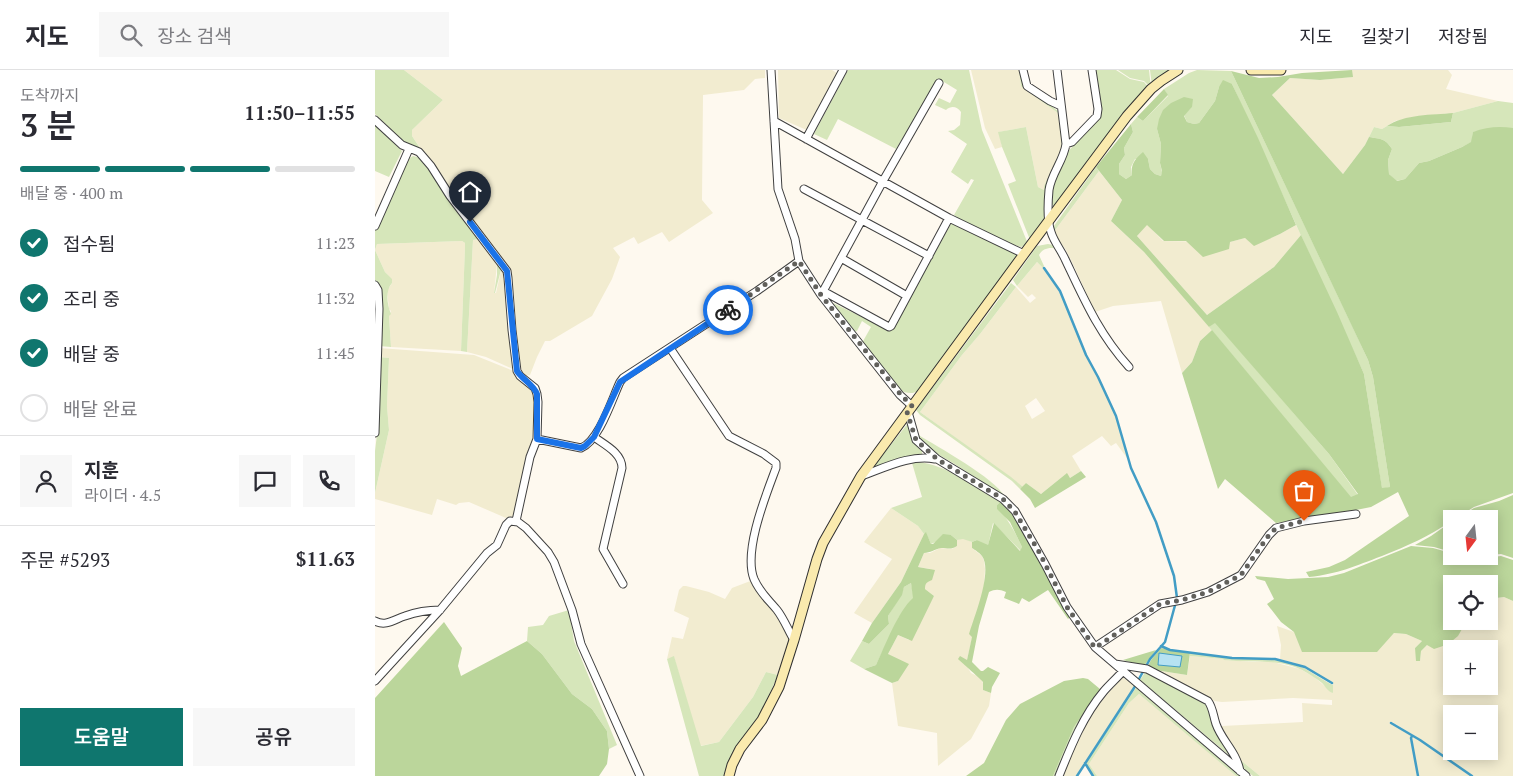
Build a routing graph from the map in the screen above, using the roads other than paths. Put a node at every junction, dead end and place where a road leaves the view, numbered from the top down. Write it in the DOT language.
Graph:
graph roads {
  1 [pos="771,70"];
  2 [pos="843,70"];
  3 [pos="1023,70"];
  4 [pos="1057,70"];
  5 [pos="1092,70"];
  6 [pos="1179,70"];
  7 [pos="1251,70"];
  8 [pos="1281,70"];
  9 [pos="939,83"];
  10 [pos="1061,106"];
  11 [pos="375,120"];
  12 [pos="774,121"];
  13 [pos="806,139"];
  14 [pos="1066,144"];
  15 [pos="409,149"];
  16 [pos="883,181"];
  17 [pos="804,189"];
  18 [pos="949,218"];
  19 [pos="862,220"];
  20 [pos="1049,221"];
  21 [pos="375,226"];
  22 [pos="1024,254"];
  23 [pos="929,256"];
  24 [pos="841,258"];
  25 [pos="799,261"];
  26 [pos="375,286"];
  27 [pos="822,293"];
  28 [pos="907,296"];
  29 [pos="669,348"];
  30 [pos="1129,367"];
  31 [pos="910,409"];
  32 [pos="375,433"];
  33 [pos="594,437"];
  34 [pos="537,439"];
  35 [pos="937,459"];
  36 [pos="861,476"];
  37 [pos="1356,514"];
  38 [pos="516,521"];
  39 [pos="623,584"];
  40 [pos="440,610"];
  41 [pos="375,621"];
  42 [pos="794,640"];
  43 [pos="1095,648"];
  44 [pos="1115,664"];
  45 [pos="1123,672"];
  46 [pos="375,681"];
  47 [pos="1243,774"];
  48 [pos="640,776"];
  49 [pos="729,776"];
  50 [pos="1059,776"];
  1 -- 12 [label="street"];
  2 -- 13 [label="street"];
  3 -- 10 [label="street"];
  4 -- 10 [label="street"];
  5 -- 14 [label="street"];
  6 -- 20 [label="street"];
  7 -- 8 [label="street"];
  9 -- 16 [label="street"];
  10 -- 14 [label="street"];
  11 -- 15 [label="street"];
  12 -- 13 [label="street"];
  12 -- 25 [label="street"];
  13 -- 16 [label="street"];
  14 -- 20 [label="street"];
  15 -- 21 [label="street"];
  15 -- 34 [label="street"];
  16 -- 18 [label="street"];
  16 -- 19 [label="street"];
  17 -- 19 [label="street"];
  18 -- 22 [label="street"];
  18 -- 23 [label="street"];
  19 -- 23 [label="street"];
  19 -- 24 [label="street"];
  20 -- 22 [label="street"];
  20 -- 30 [label="street"];
  22 -- 31 [label="street"];
  23 -- 28 [label="street"];
  24 -- 27 [label="street"];
  24 -- 28 [label="street"];
  25 -- 27 [label="street"];
  25 -- 29 [label="street"];
  26 -- 32 [label="street"];
  27 -- 28 [label="street"];
  27 -- 31 [label="street"];
  29 -- 33 [label="street"];
  29 -- 42 [label="street"];
  31 -- 35 [label="street"];
  31 -- 36 [label="street"];
  33 -- 34 [label="street"];
  33 -- 39 [label="street"];
  34 -- 38 [label="street"];
  35 -- 36 [label="street"];
  35 -- 43 [label="street"];
  36 -- 42 [label="street"];
  37 -- 43 [label="street"];
  38 -- 40 [label="street"];
  38 -- 48 [label="street"];
  40 -- 41 [label="street"];
  40 -- 46 [label="street"];
  42 -- 49 [label="street"];
  43 -- 44 [label="street"];
  44 -- 45 [label="street"];
  44 -- 47 [label="street"];
  45 -- 47 [label="street"];
  45 -- 50 [label="street"];
}
